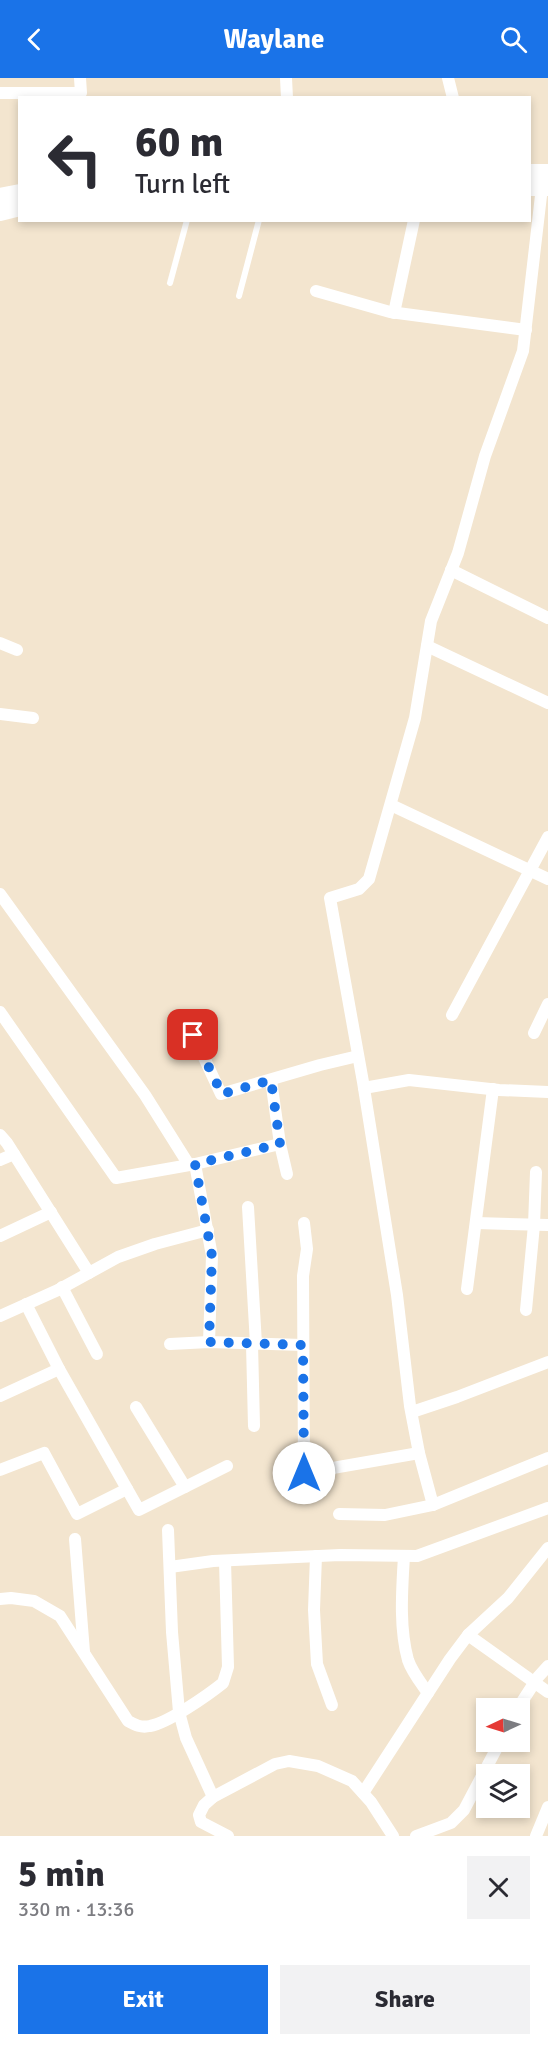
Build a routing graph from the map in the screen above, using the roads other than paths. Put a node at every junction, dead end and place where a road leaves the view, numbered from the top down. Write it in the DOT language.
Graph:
graph roads {
  1 [pos="80,78"];
  2 [pos="286,78"];
  3 [pos="448,78"];
  4 [pos="0,93"];
  5 [pos="286,96"];
  6 [pos="452,96"];
  7 [pos="542,184"];
  8 [pos="18,193"];
  9 [pos="0,197"];
  10 [pos="18,208"];
  11 [pos="0,212"];
  12 [pos="186,222"];
  13 [pos="258,222"];
  14 [pos="414,222"];
  15 [pos="170,283"];
  16 [pos="316,291"];
  17 [pos="239,296"];
  18 [pos="394,313"];
  19 [pos="526,330"];
  20 [pos="451,570"];
  21 [pos="548,618"];
  22 [pos="0,643"];
  23 [pos="428,646"];
  24 [pos="17,650"];
  25 [pos="548,703"];
  26 [pos="0,714"];
  27 [pos="33,718"];
  28 [pos="391,805"];
  29 [pos="548,837"];
  30 [pos="530,871"];
  31 [pos="548,879"];
  32 [pos="0,894"];
  33 [pos="548,1004"];
  34 [pos="0,1012"];
  35 [pos="452,1015"];
  36 [pos="534,1033"];
  37 [pos="193,1035"];
  38 [pos="358,1056"];
  39 [pos="271,1080"];
  40 [pos="364,1088"];
  41 [pos="493,1089"];
  42 [pos="548,1092"];
  43 [pos="0,1134"];
  44 [pos="280,1144"];
  45 [pos="14,1154"];
  46 [pos="0,1160"];
  47 [pos="192,1165"];
  48 [pos="536,1172"];
  49 [pos="287,1174"];
  50 [pos="248,1207"];
  51 [pos="51,1212"];
  52 [pos="304,1222"];
  53 [pos="476,1223"];
  54 [pos="534,1225"];
  55 [pos="548,1226"];
  56 [pos="208,1230"];
  57 [pos="0,1236"];
  58 [pos="89,1273"];
  59 [pos="62,1287"];
  60 [pos="467,1289"];
  61 [pos="26,1304"];
  62 [pos="526,1310"];
  63 [pos="0,1316"];
  64 [pos="209,1342"];
  65 [pos="170,1344"];
  66 [pos="254,1344"];
  67 [pos="303,1345"];
  68 [pos="97,1354"];
  69 [pos="548,1362"];
  70 [pos="59,1369"];
  71 [pos="0,1395"];
  72 [pos="136,1407"];
  73 [pos="411,1412"];
  74 [pos="254,1426"];
  75 [pos="419,1453"];
  76 [pos="548,1458"];
  77 [pos="226,1466"];
  78 [pos="0,1470"];
  79 [pos="185,1487"];
  80 [pos="127,1489"];
  81 [pos="433,1505"];
  82 [pos="548,1508"];
  83 [pos="339,1514"];
  84 [pos="168,1530"];
  85 [pos="75,1539"];
  86 [pos="548,1548"];
  87 [pos="316,1556"];
  88 [pos="404,1556"];
  89 [pos="225,1561"];
  90 [pos="170,1567"];
  91 [pos="0,1599"];
  92 [pos="468,1635"];
  93 [pos="84,1653"];
  94 [pos="548,1666"];
  95 [pos="533,1683"];
  96 [pos="548,1692"];
  97 [pos="428,1693"];
  98 [pos="524,1698"];
  99 [pos="332,1705"];
  100 [pos="179,1712"];
  101 [pos="495,1752"];
  102 [pos="363,1793"];
  103 [pos="213,1797"];
  104 [pos="548,1807"];
  105 [pos="228,1836"];
  106 [pos="393,1836"];
  107 [pos="416,1836"];
  108 [pos="536,1836"];
  1 -- 4 [label="street"];
  2 -- 5 [label="street"];
  3 -- 6 [label="street"];
  7 -- 19 [label="street"];
  8 -- 9 [label="main road"];
  10 -- 11 [label="main road"];
  12 -- 15 [label="lane"];
  13 -- 17 [label="lane"];
  14 -- 18 [label="street"];
  16 -- 18 [label="street"];
  18 -- 19 [label="street"];
  19 -- 20 [label="street"];
  20 -- 21 [label="street"];
  20 -- 23 [label="street"];
  22 -- 24 [label="street"];
  23 -- 25 [label="street"];
  23 -- 28 [label="street"];
  26 -- 27 [label="street"];
  28 -- 30 [label="street"];
  28 -- 38 [label="street"];
  29 -- 30 [label="street"];
  30 -- 31 [label="street"];
  30 -- 35 [label="street"];
  32 -- 47 [label="street"];
  33 -- 36 [label="street"];
  34 -- 47 [label="street"];
  37 -- 39 [label="street"];
  38 -- 39 [label="street"];
  38 -- 40 [label="street"];
  39 -- 44 [label="street"];
  40 -- 41 [label="street"];
  40 -- 73 [label="street"];
  41 -- 42 [label="street"];
  41 -- 53 [label="street"];
  43 -- 45 [label="street"];
  44 -- 47 [label="street"];
  44 -- 49 [label="street"];
  45 -- 46 [label="street"];
  45 -- 51 [label="street"];
  47 -- 56 [label="street"];
  48 -- 54 [label="street"];
  50 -- 66 [label="street"];
  51 -- 57 [label="street"];
  51 -- 58 [label="street"];
  52 -- 67 [label="street"];
  53 -- 54 [label="street"];
  53 -- 60 [label="street"];
  54 -- 55 [label="street"];
  54 -- 62 [label="street"];
  56 -- 58 [label="street"];
  56 -- 64 [label="street"];
  58 -- 59 [label="street"];
  59 -- 61 [label="street"];
  59 -- 68 [label="street"];
  61 -- 63 [label="street"];
  61 -- 70 [label="street"];
  64 -- 65 [label="street"];
  64 -- 66 [label="street"];
  66 -- 67 [label="street"];
  66 -- 74 [label="street"];
  67 -- 75 [label="street"];
  69 -- 73 [label="street"];
  70 -- 71 [label="street"];
  70 -- 80 [label="street"];
  72 -- 79 [label="street"];
  73 -- 75 [label="street"];
  75 -- 81 [label="street"];
  76 -- 81 [label="street"];
  77 -- 79 [label="street"];
  78 -- 80 [label="street"];
  79 -- 80 [label="street"];
  81 -- 83 [label="street"];
  82 -- 88 [label="street"];
  84 -- 90 [label="street"];
  85 -- 93 [label="street"];
  86 -- 92 [label="street"];
  87 -- 88 [label="street"];
  87 -- 89 [label="street"];
  87 -- 99 [label="street"];
  88 -- 97 [label="street"];
  89 -- 90 [label="street"];
  89 -- 100 [label="street"];
  90 -- 100 [label="street"];
  91 -- 93 [label="street"];
  92 -- 95 [label="street"];
  92 -- 97 [label="street"];
  93 -- 100 [label="street"];
  94 -- 95 [label="street"];
  95 -- 96 [label="street"];
  95 -- 98 [label="street"];
  97 -- 102 [label="street"];
  100 -- 103 [label="street"];
  101 -- 107 [label="street"];
  102 -- 103 [label="street"];
  102 -- 106 [label="street"];
  103 -- 105 [label="street"];
  104 -- 108 [label="street"];
}
